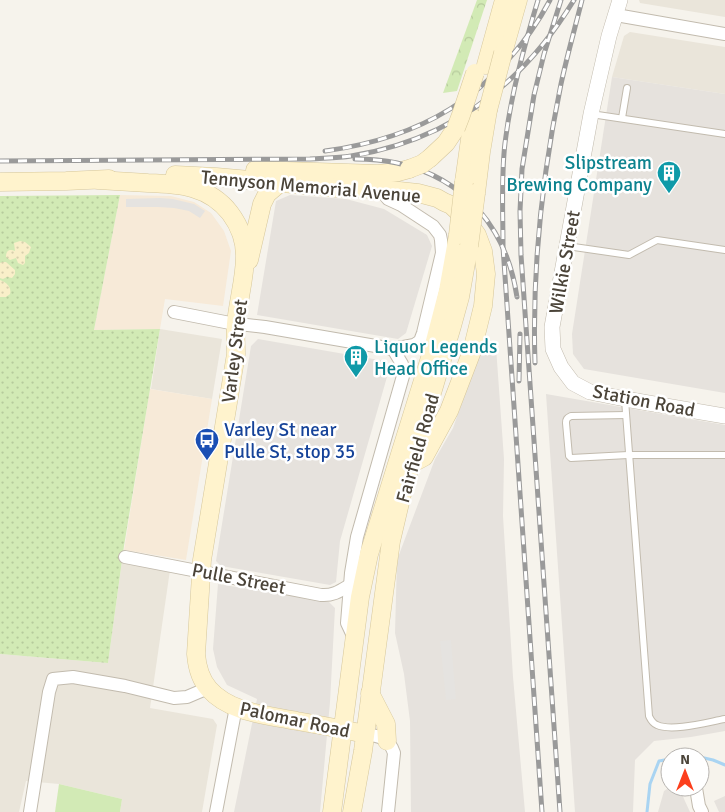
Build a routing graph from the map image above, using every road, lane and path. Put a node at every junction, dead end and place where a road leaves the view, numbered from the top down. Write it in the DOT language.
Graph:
graph roads {
  1 [pos="504,0"];
  2 [pos="518,0"];
  3 [pos="618,7"];
  4 [pos="725,34"];
  5 [pos="498,48"];
  6 [pos="481,69"];
  7 [pos="627,88"];
  8 [pos="481,114"];
  9 [pos="591,114"];
  10 [pos="622,118"];
  11 [pos="725,134"];
  12 [pos="170,175"];
  13 [pos="98,180"];
  14 [pos="0,182"];
  15 [pos="280,183"];
  16 [pos="380,189"];
  17 [pos="463,240"];
  18 [pos="567,246"];
  19 [pos="725,250"];
  20 [pos="243,282"];
  21 [pos="174,312"];
  22 [pos="236,324"];
  23 [pos="392,349"];
  24 [pos="567,376"];
  25 [pos="625,399"];
  26 [pos="626,415"];
  27 [pos="725,416"];
  28 [pos="628,455"];
  29 [pos="725,455"];
  30 [pos="411,464"];
  31 [pos="125,557"];
  32 [pos="201,571"];
  33 [pos="350,585"];
  34 [pos="355,640"];
  35 [pos="208,688"];
  36 [pos="370,693"];
  37 [pos="236,707"];
  38 [pos="725,719"];
  39 [pos="344,730"];
  40 [pos="365,734"];
  41 [pos="387,740"];
  42 [pos="698,797"];
  43 [pos="30,812"];
  44 [pos="216,812"];
  45 [pos="332,812"];
  46 [pos="352,812"];
  47 [pos="388,812"];
  48 [pos="702,812"];
  1 -- 5 [label="main road, Fairfield Road"];
  2 -- 5 [label="main road, Fairfield Road"];
  3 -- 4 [label="street"];
  3 -- 9 [label="street, Wilkie Street"];
  5 -- 6 [label="main road"];
  5 -- 8 [label="main road, Fairfield Road, bridge"];
  6 -- 8 [label="main road, Fairfield Road"];
  6 -- 12 [label="main road, bridge"];
  7 -- 10 [label="lane"];
  8 -- 17 [label="main road, Fairfield Road, bridge"];
  9 -- 10 [label="lane"];
  9 -- 18 [label="street, Wilkie Street"];
  10 -- 11 [label="lane"];
  12 -- 13 [label="main road, Tennyson Memorial Avenue"];
  12 -- 15 [label="main road, Tennyson Memorial Avenue"];
  13 -- 14 [label="main road, Tennyson Memorial Avenue"];
  13 -- 20 [label="main road, Varley Street"];
  15 -- 16 [label="main road, Tennyson Memorial Avenue"];
  15 -- 20 [label="main road"];
  16 -- 23 [label="street"];
  16 -- 30 [label="main road, Tennyson Memorial Avenue"];
  17 -- 30 [label="main road, Fairfield Road"];
  17 -- 34 [label="main road, Fairfield Road"];
  18 -- 19 [label="lane"];
  18 -- 24 [label="street, Wilkie Street"];
  20 -- 22 [label="main road, Varley Street"];
  21 -- 22 [label="street"];
  22 -- 23 [label="street"];
  22 -- 32 [label="main road, Varley Street"];
  23 -- 33 [label="street, Fairfield Road"];
  24 -- 25 [label="street, Station Road"];
  25 -- 26 [label="lane"];
  25 -- 27 [label="street, Station Road"];
  26 -- 28 [label="lane"];
  26 -- 28 [label="lane"];
  28 -- 29 [label="lane"];
  28 -- 38 [label="lane"];
  30 -- 36 [label="main road, Fairfield Road"];
  31 -- 32 [label="street, Pulle Street"];
  32 -- 33 [label="street, Pulle Street"];
  32 -- 35 [label="main road, Varley Street"];
  33 -- 34 [label="street, Fairfield Road"];
  34 -- 39 [label="main road, Fairfield Road"];
  35 -- 37 [label="main road, Palomar Road"];
  35 -- 43 [label="street"];
  36 -- 40 [label="main road, Fairfield Road"];
  36 -- 41 [label="main road"];
  37 -- 39 [label="main road, Palomar Road"];
  37 -- 44 [label="street"];
  39 -- 40 [label="main road, Palomar Road"];
  39 -- 45 [label="main road, Fairfield Road"];
  40 -- 41 [label="street"];
  40 -- 46 [label="main road, Fairfield Road"];
  41 -- 47 [label="street"];
  42 -- 48 [label="street"];
}
